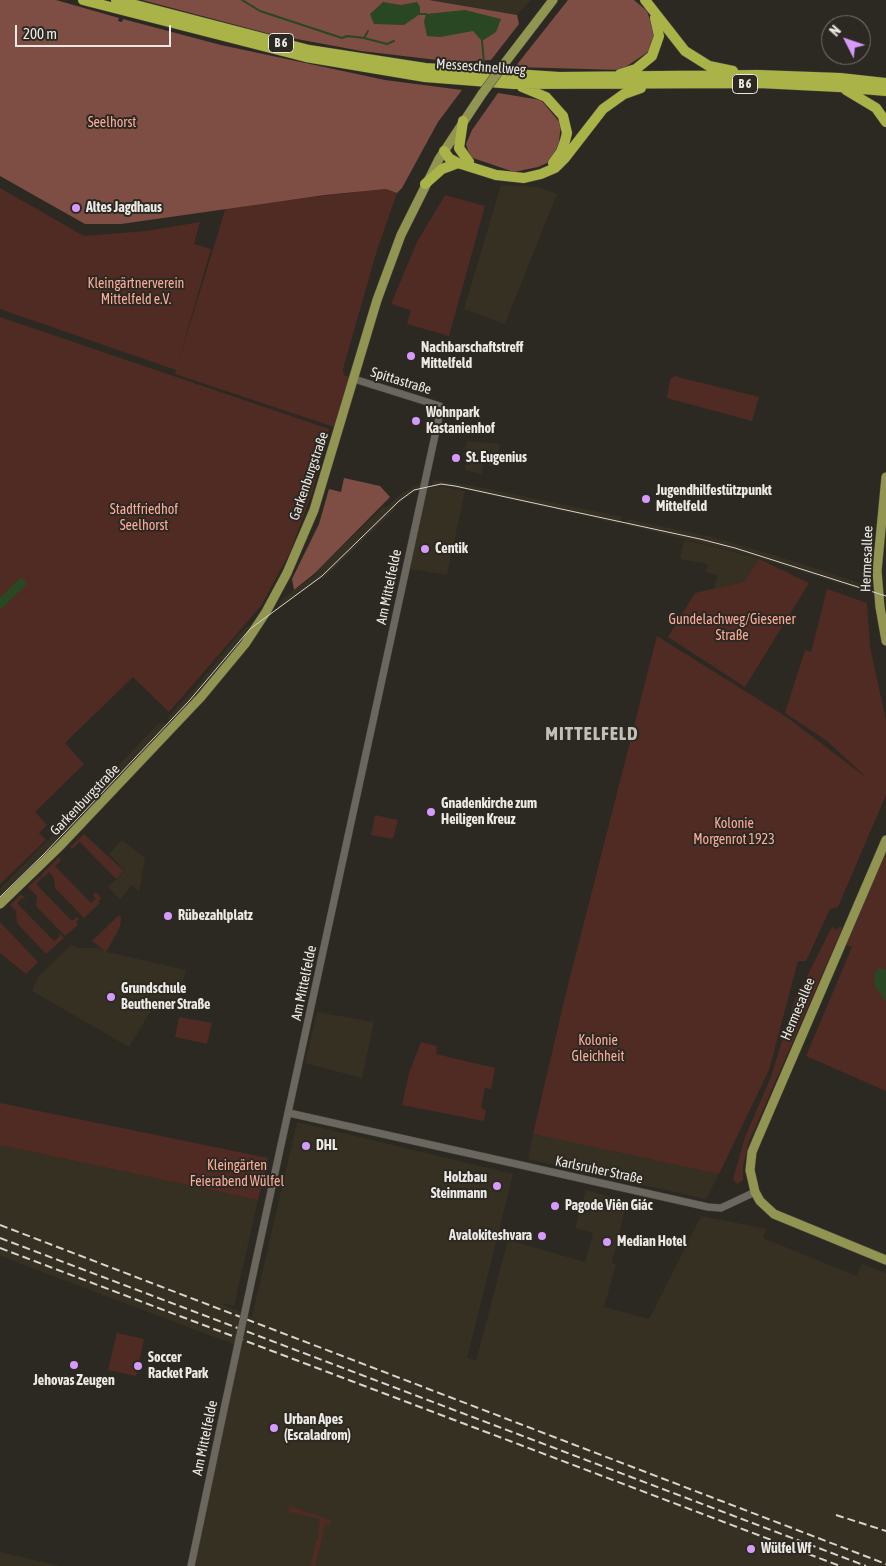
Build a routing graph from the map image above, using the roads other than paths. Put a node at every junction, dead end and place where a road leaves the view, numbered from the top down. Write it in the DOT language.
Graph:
graph roads {
  1 [pos="83,0"];
  2 [pos="116,0"];
  3 [pos="553,0"];
  4 [pos="641,0"];
  5 [pos="645,0"];
  6 [pos="758,75"];
  7 [pos="604,78"];
  8 [pos="886,83"];
  9 [pos="514,84"];
  10 [pos="652,85"];
  11 [pos="838,86"];
  12 [pos="886,91"];
  13 [pos="463,121"];
  14 [pos="886,122"];
  15 [pos="444,151"];
  16 [pos="463,162"];
  17 [pos="425,184"];
  18 [pos="354,379"];
  19 [pos="440,406"];
  20 [pos="886,477"];
  21 [pos="886,642"];
  22 [pos="886,840"];
  23 [pos="0,904"];
  24 [pos="289,1113"];
  25 [pos="755,1192"];
  26 [pos="886,1260"];
  27 [pos="191,1566"];
  1 -- 9 [label="highway, Messeschnellweg / B 6"];
  2 -- 7 [label="highway, Messeschnellweg / B 6"];
  3 -- 13 [label="main road, Garkenburgstraße, bridge"];
  4 -- 7 [label="highway"];
  5 -- 6 [label="highway"];
  6 -- 7 [label="highway, Messeschnellweg / B 6"];
  6 -- 8 [label="highway, Messeschnellweg / B 6"];
  9 -- 10 [label="highway, Messeschnellweg / B 6"];
  9 -- 16 [label="highway"];
  10 -- 11 [label="highway, Messeschnellweg / B 6"];
  10 -- 16 [label="highway"];
  11 -- 12 [label="highway, Messeschnellweg / B 6"];
  11 -- 14 [label="highway"];
  13 -- 15 [label="main road, Garkenburgstraße"];
  13 -- 16 [label="highway"];
  15 -- 16 [label="highway"];
  15 -- 17 [label="main road, Garkenburgstraße"];
  16 -- 17 [label="highway"];
  17 -- 18 [label="main road, Garkenburgstraße"];
  18 -- 19 [label="street, Spittastraße"];
  18 -- 23 [label="main road, Garkenburgstraße"];
  19 -- 24 [label="street, Am Mittelfelde"];
  20 -- 21 [label="main road, Hermesallee"];
  22 -- 25 [label="main road, Hermesallee"];
  24 -- 25 [label="street, Karlsruher Straße"];
  24 -- 27 [label="street, Am Mittelfelde, bridge"];
  25 -- 26 [label="main road"];
}
